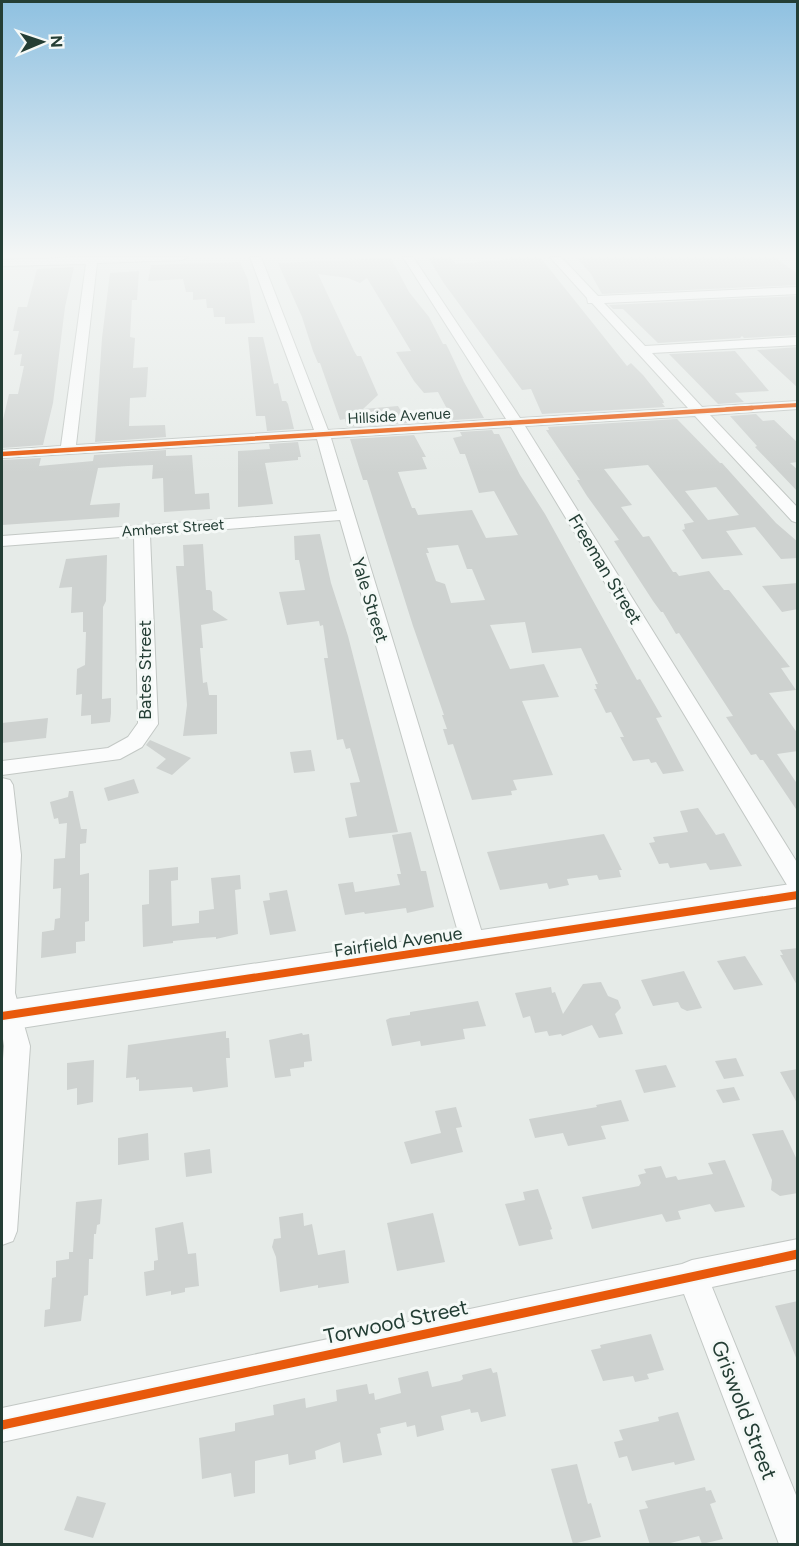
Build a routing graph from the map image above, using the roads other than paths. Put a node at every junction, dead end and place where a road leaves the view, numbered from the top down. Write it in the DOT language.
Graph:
graph roads {
  1 [pos="83,329"];
  2 [pos="282,329"];
  3 [pos="455,329"];
  4 [pos="620,329"];
  5 [pos="798,341"];
  6 [pos="640,350"];
  7 [pos="798,405"];
  8 [pos="699,411"];
  9 [pos="515,421"];
  10 [pos="322,433"];
  11 [pos="68,450"];
  12 [pos="2,454"];
  13 [pos="345,515"];
  14 [pos="798,518"];
  15 [pos="142,530"];
  16 [pos="2,541"];
  17 [pos="2,768"];
  18 [pos="2,785"];
  19 [pos="798,884"];
  20 [pos="798,896"];
  21 [pos="474,946"];
  22 [pos="4,1016"];
  23 [pos="2,1231"];
  24 [pos="798,1254"];
  25 [pos="692,1275"];
  26 [pos="2,1425"];
  27 [pos="797,1545"];
  1 -- 11 [label="street"];
  2 -- 10 [label="street, Yale Street"];
  3 -- 9 [label="street, Freeman Street"];
  4 -- 6 [label="street"];
  5 -- 6 [label="street"];
  6 -- 8 [label="street"];
  7 -- 8 [label="street, Hillside Avenue"];
  8 -- 9 [label="street, Hillside Avenue"];
  8 -- 14 [label="street"];
  9 -- 10 [label="street, Hillside Avenue"];
  9 -- 19 [label="street, Freeman Street"];
  10 -- 11 [label="street, Hillside Avenue"];
  10 -- 13 [label="street, Yale Street"];
  11 -- 12 [label="street, Hillside Avenue"];
  13 -- 15 [label="street, Amherst Street"];
  13 -- 21 [label="street, Yale Street"];
  15 -- 16 [label="street, Amherst Street"];
  15 -- 17 [label="street, Bates Street"];
  18 -- 22 [label="street"];
  20 -- 21 [label="main road, Fairfield Avenue"];
  21 -- 22 [label="main road, Fairfield Avenue"];
  22 -- 23 [label="street"];
  24 -- 25 [label="street, Torwood Street"];
  25 -- 26 [label="street, Torwood Street"];
  25 -- 27 [label="street, Griswold Street"];
}
